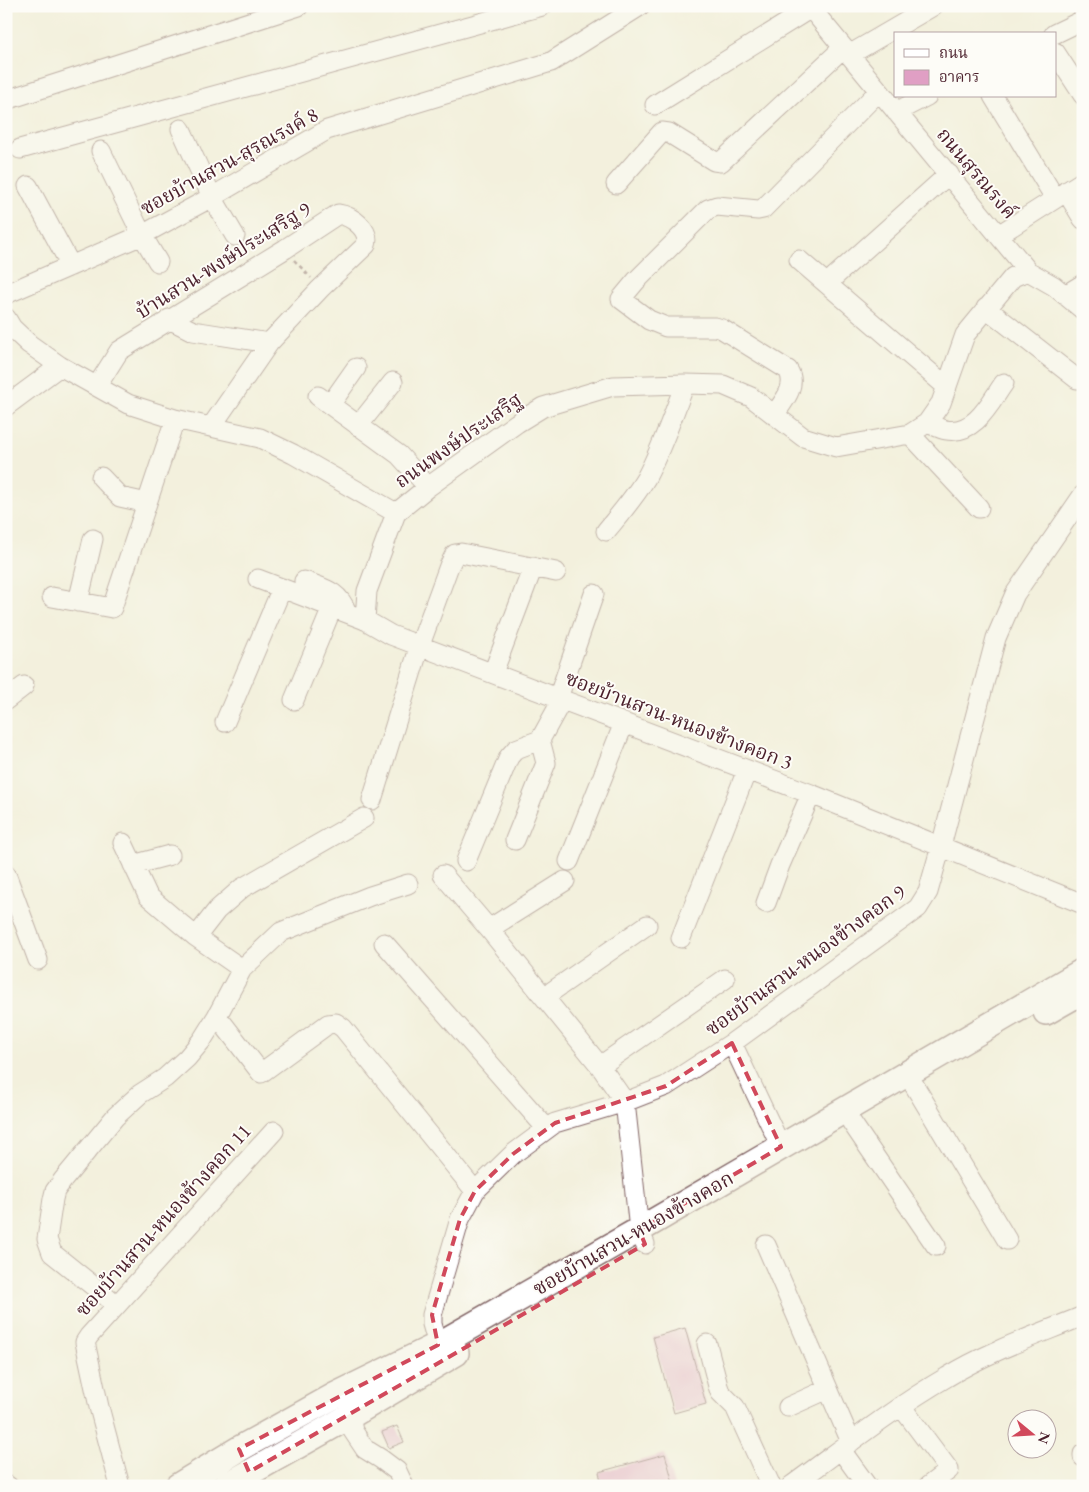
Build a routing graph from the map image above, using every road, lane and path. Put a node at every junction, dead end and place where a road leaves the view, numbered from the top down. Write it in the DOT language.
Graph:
graph roads {
  1 [pos="299,6"];
  2 [pos="542,6"];
  3 [pos="640,6"];
  4 [pos="933,6"];
  5 [pos="810,7"];
  6 [pos="1083,20"];
  7 [pos="1056,33"];
  8 [pos="846,52"];
  9 [pos="1056,54"];
  10 [pos="879,91"];
  11 [pos="1083,94"];
  12 [pos="923,98"];
  13 [pos="994,98"];
  14 [pos="6,100"];
  15 [pos="654,105"];
  16 [pos="896,112"];
  17 [pos="180,129"];
  18 [pos="20,149"];
  19 [pos="101,151"];
  20 [pos="949,174"];
  21 [pos="1083,181"];
  22 [pos="616,184"];
  23 [pos="28,186"];
  24 [pos="1061,195"];
  25 [pos="212,197"];
  26 [pos="1083,219"];
  27 [pos="1000,234"];
  28 [pos="142,235"];
  29 [pos="235,236"];
  30 [pos="285,249"];
  31 [pos="799,260"];
  32 [pos="158,262"];
  33 [pos="71,266"];
  34 [pos="1028,271"];
  35 [pos="834,277"];
  36 [pos="1083,284"];
  37 [pos="320,289"];
  38 [pos="6,294"];
  39 [pos="1065,295"];
  40 [pos="986,308"];
  41 [pos="1083,310"];
  42 [pos="6,318"];
  43 [pos="169,319"];
  44 [pos="269,343"];
  45 [pos="60,366"];
  46 [pos="356,368"];
  47 [pos="1077,379"];
  48 [pos="393,382"];
  49 [pos="1004,383"];
  50 [pos="685,384"];
  51 [pos="97,386"];
  52 [pos="948,387"];
  53 [pos="6,406"];
  54 [pos="774,415"];
  55 [pos="174,419"];
  56 [pos="927,423"];
  57 [pos="358,426"];
  58 [pos="211,427"];
  59 [pos="910,434"];
  60 [pos="101,477"];
  61 [pos="428,487"];
  62 [pos="1083,495"];
  63 [pos="147,503"];
  64 [pos="978,508"];
  65 [pos="396,513"];
  66 [pos="606,531"];
  67 [pos="93,539"];
  68 [pos="533,567"];
  69 [pos="556,572"];
  70 [pos="258,579"];
  71 [pos="304,581"];
  72 [pos="282,588"];
  73 [pos="594,594"];
  74 [pos="52,597"];
  75 [pos="78,602"];
  76 [pos="348,614"];
  77 [pos="420,645"];
  78 [pos="493,673"];
  79 [pos="24,686"];
  80 [pos="560,699"];
  81 [pos="6,700"];
  82 [pos="294,700"];
  83 [pos="225,722"];
  84 [pos="624,723"];
  85 [pos="540,740"];
  86 [pos="747,770"];
  87 [pos="811,794"];
  88 [pos="372,800"];
  89 [pos="364,818"];
  90 [pos="515,840"];
  91 [pos="123,843"];
  92 [pos="941,846"];
  93 [pos="170,855"];
  94 [pos="466,861"];
  95 [pos="569,861"];
  96 [pos="133,865"];
  97 [pos="6,874"];
  98 [pos="443,875"];
  99 [pos="565,881"];
  100 [pos="408,884"];
  101 [pos="766,903"];
  102 [pos="1083,904"];
  103 [pos="647,925"];
  104 [pos="489,929"];
  105 [pos="196,936"];
  106 [pos="681,938"];
  107 [pos="384,943"];
  108 [pos="38,960"];
  109 [pos="242,969"];
  110 [pos="1083,971"];
  111 [pos="725,979"];
  112 [pos="1083,991"];
  113 [pos="544,997"];
  114 [pos="218,1016"];
  115 [pos="732,1043"];
  116 [pos="600,1066"];
  117 [pos="914,1086"];
  118 [pos="625,1102"];
  119 [pos="852,1123"];
  120 [pos="547,1129"];
  121 [pos="274,1131"];
  122 [pos="781,1147"];
  123 [pos="475,1191"];
  124 [pos="642,1237"];
  125 [pos="1007,1240"];
  126 [pos="766,1245"];
  127 [pos="936,1246"];
  128 [pos="117,1304"];
  129 [pos="1083,1316"];
  130 [pos="707,1344"];
  131 [pos="438,1345"];
  132 [pos="828,1389"];
  133 [pos="901,1406"];
  134 [pos="788,1407"];
  135 [pos="350,1416"];
  136 [pos="846,1446"];
  137 [pos="239,1449"];
  138 [pos="237,1481"];
  139 [pos="120,1486"];
  140 [pos="178,1486"];
  141 [pos="404,1486"];
  142 [pos="771,1486"];
  143 [pos="790,1486"];
  144 [pos="867,1486"];
  145 [pos="928,1486"];
  1 -- 14 [label="street"];
  2 -- 18 [label="street"];
  3 -- 25 [label="street, ซอยบ้านสวน-สุรณรงค์ 8"];
  4 -- 8 [label="street"];
  5 -- 8 [label="street, ถนนสุรณรงค์"];
  5 -- 15 [label="street"];
  6 -- 7 [label="street"];
  8 -- 10 [label="street, ถนนสุรณรงค์"];
  8 -- 22 [label="street"];
  9 -- 11 [label="street"];
  10 -- 16 [label="street, ถนนสุรณรงค์"];
  10 -- 54 [label="street"];
  12 -- 16 [label="street"];
  13 -- 24 [label="street"];
  16 -- 20 [label="street, ถนนสุรณรงค์"];
  17 -- 25 [label="street"];
  19 -- 28 [label="street"];
  20 -- 27 [label="street, ถนนสุรณรงค์"];
  20 -- 35 [label="street"];
  21 -- 24 [label="street"];
  23 -- 33 [label="street"];
  24 -- 26 [label="street"];
  24 -- 27 [label="street"];
  25 -- 28 [label="street, ซอยบ้านสวน-สุรณรงค์ 8"];
  25 -- 29 [label="street"];
  27 -- 34 [label="street, ถนนสุรณรงค์"];
  28 -- 32 [label="street"];
  28 -- 33 [label="street, ซอยบ้านสวน-สุรณรงค์ 8"];
  30 -- 37 [label="path"];
  30 -- 37 [label="street, บ้านสวน-พงษ์ประเสริฐ 9"];
  30 -- 43 [label="street, บ้านสวน-พงษ์ประเสริฐ 9"];
  31 -- 52 [label="street"];
  33 -- 38 [label="street, ซอยบ้านสวน-สุรณรงค์ 8"];
  34 -- 39 [label="street, ถนนสุรณรงค์"];
  34 -- 40 [label="street, ถนนพงษ์ประเสริฐ"];
  36 -- 39 [label="street"];
  37 -- 44 [label="street"];
  39 -- 41 [label="street, ถนนสุรณรงค์"];
  40 -- 47 [label="street"];
  40 -- 52 [label="street, ถนนพงษ์ประเสริฐ"];
  42 -- 45 [label="street, ถนนพงษ์ประเสริฐ"];
  43 -- 44 [label="street"];
  43 -- 51 [label="street, บ้านสวน-พงษ์ประเสริฐ 9"];
  44 -- 58 [label="street"];
  45 -- 51 [label="street, ถนนพงษ์ประเสริฐ"];
  45 -- 53 [label="street"];
  46 -- 57 [label="street"];
  48 -- 57 [label="street"];
  49 -- 56 [label="street"];
  50 -- 54 [label="street, ถนนพงษ์ประเสริฐ"];
  50 -- 61 [label="street, ถนนพงษ์ประเสริฐ"];
  50 -- 66 [label="street"];
  51 -- 55 [label="street, ถนนพงษ์ประเสริฐ"];
  52 -- 56 [label="street, ถนนพงษ์ประเสริฐ"];
  54 -- 59 [label="street, ถนนพงษ์ประเสริฐ"];
  55 -- 58 [label="street, ถนนพงษ์ประเสริฐ"];
  55 -- 63 [label="street"];
  56 -- 59 [label="street, ถนนพงษ์ประเสริฐ"];
  57 -- 61 [label="street"];
  58 -- 65 [label="street, ถนนพงษ์ประเสริฐ"];
  59 -- 64 [label="street"];
  60 -- 63 [label="street"];
  61 -- 65 [label="street, ถนนพงษ์ประเสริฐ"];
  62 -- 92 [label="street, ซอยบ้านสวน-หนองข้างคอก 9"];
  63 -- 75 [label="street"];
  65 -- 76 [label="street"];
  67 -- 75 [label="street"];
  68 -- 69 [label="street"];
  68 -- 77 [label="street"];
  68 -- 78 [label="street"];
  70 -- 72 [label="street, ซอยบ้านสวน-หนองข้างคอก 3"];
  71 -- 76 [label="street"];
  72 -- 76 [label="street, ซอยบ้านสวน-หนองข้างคอก 3"];
  72 -- 83 [label="street"];
  73 -- 80 [label="street"];
  74 -- 75 [label="street"];
  76 -- 77 [label="street, ซอยบ้านสวน-หนองข้างคอก 3"];
  76 -- 82 [label="street"];
  77 -- 78 [label="street, ซอยบ้านสวน-หนองข้างคอก 3"];
  77 -- 88 [label="street"];
  78 -- 80 [label="street, ซอยบ้านสวน-หนองข้างคอก 3"];
  79 -- 81 [label="street"];
  80 -- 84 [label="street, ซอยบ้านสวน-หนองข้างคอก 3"];
  80 -- 85 [label="street"];
  84 -- 86 [label="street, ซอยบ้านสวน-หนองข้างคอก 3"];
  84 -- 95 [label="street"];
  85 -- 90 [label="street"];
  85 -- 94 [label="street"];
  86 -- 87 [label="street, ซอยบ้านสวน-หนองข้างคอก 3"];
  86 -- 106 [label="street"];
  87 -- 92 [label="street, ซอยบ้านสวน-หนองข้างคอก 3"];
  87 -- 101 [label="street"];
  89 -- 105 [label="street"];
  91 -- 96 [label="street"];
  92 -- 102 [label="street, ซอยบ้านสวน-หนองข้างคอก 3"];
  92 -- 115 [label="street, ซอยบ้านสวน-หนองข้างคอก 9"];
  93 -- 96 [label="street"];
  96 -- 105 [label="street"];
  97 -- 108 [label="street"];
  98 -- 104 [label="street"];
  99 -- 104 [label="street"];
  100 -- 109 [label="street"];
  103 -- 113 [label="street"];
  104 -- 113 [label="street"];
  105 -- 109 [label="street"];
  107 -- 120 [label="street"];
  109 -- 114 [label="street"];
  110 -- 122 [label="main road, ซอยบ้านสวน-หนองข้างคอก"];
  111 -- 116 [label="street"];
  112 -- 117 [label="main road, ซอยบ้านสวน-หนองข้างคอก"];
  113 -- 116 [label="street"];
  114 -- 123 [label="street"];
  114 -- 128 [label="street"];
  115 -- 118 [label="street, ซอยบ้านสวน-หนองข้างคอก 9"];
  115 -- 122 [label="street"];
  116 -- 118 [label="street"];
  117 -- 119 [label="main road, ซอยบ้านสวน-หนองข้างคอก"];
  117 -- 125 [label="street"];
  118 -- 120 [label="street, ซอยบ้านสวน-หนองข้างคอก 9"];
  118 -- 124 [label="street"];
  119 -- 124 [label="main road, ซอยบ้านสวน-หนองข้างคอก"];
  119 -- 127 [label="street"];
  120 -- 123 [label="street, ซอยบ้านสวน-หนองข้างคอก 9"];
  121 -- 128 [label="street, ซอยบ้านสวน-หนองข้างคอก 11"];
  122 -- 124 [label="main road, ซอยบ้านสวน-หนองข้างคอก"];
  123 -- 131 [label="street, ซอยบ้านสวน-หนองข้างคอก 9"];
  124 -- 131 [label="main road, ซอยบ้านสวน-หนองข้างคอก"];
  124 -- 135 [label="main road, ซอยบ้านสวน-หนองข้างคอก"];
  126 -- 132 [label="street"];
  128 -- 139 [label="street, ซอยบ้านสวน-หนองข้างคอก 11"];
  129 -- 133 [label="street"];
  130 -- 142 [label="street"];
  131 -- 137 [label="main road, ซอยบ้านสวน-หนองข้างคอก"];
  132 -- 134 [label="street"];
  132 -- 136 [label="street"];
  133 -- 136 [label="street"];
  133 -- 145 [label="street"];
  135 -- 138 [label="main road, ซอยบ้านสวน-หนองข้างคอก"];
  135 -- 141 [label="street"];
  136 -- 143 [label="street"];
  136 -- 144 [label="street"];
  137 -- 138 [label="main road"];
  137 -- 140 [label="main road, ซอยบ้านสวน-หนองข้างคอก"];
}
